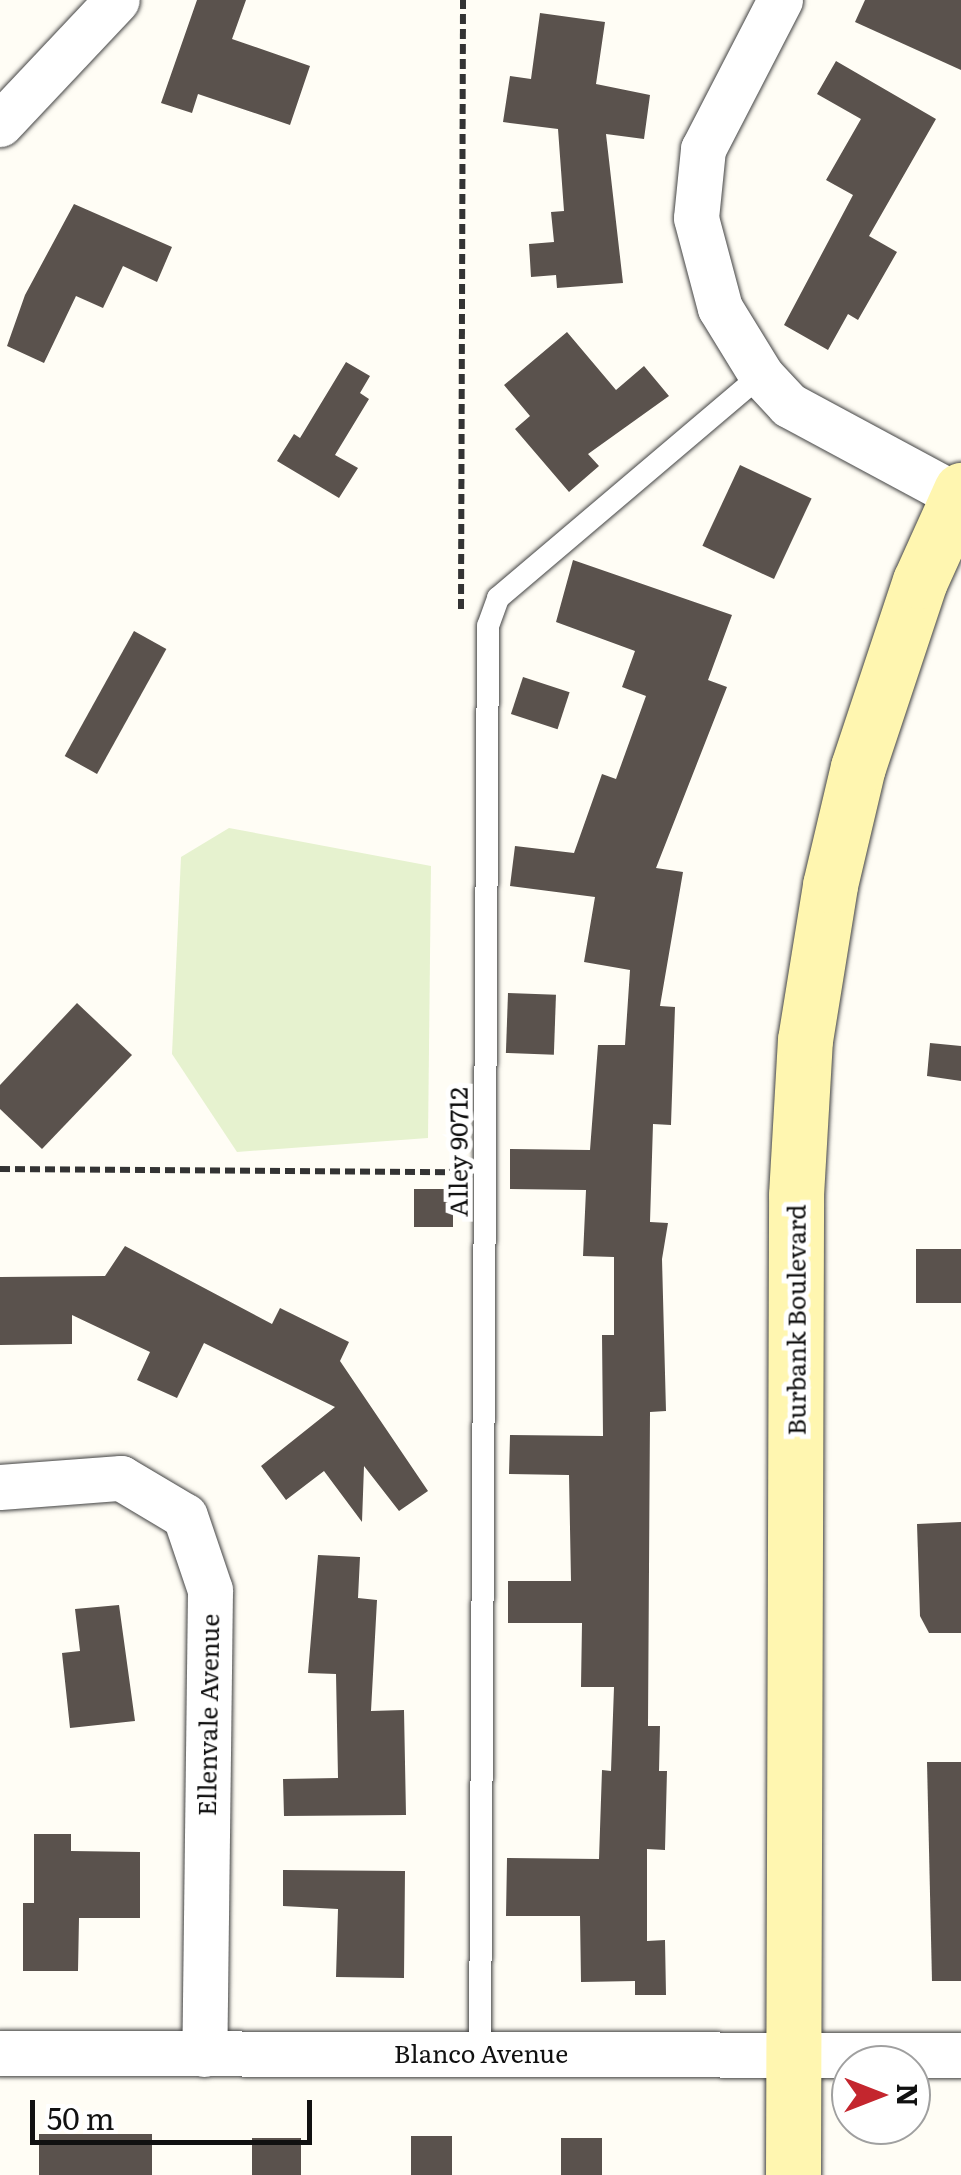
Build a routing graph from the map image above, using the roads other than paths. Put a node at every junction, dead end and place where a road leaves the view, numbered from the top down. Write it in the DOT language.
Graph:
graph roads {
  1 [pos="117,0"];
  2 [pos="780,0"];
  3 [pos="0,124"];
  4 [pos="761,375"];
  5 [pos="959,493"];
  6 [pos="0,1487"];
  7 [pos="0,2053"];
  8 [pos="480,2053"];
  9 [pos="204,2054"];
  10 [pos="793,2055"];
  11 [pos="961,2055"];
  12 [pos="792,2175"];
  1 -- 3 [label="street"];
  2 -- 4 [label="street"];
  4 -- 5 [label="street"];
  4 -- 8 [label="lane, Alley 90712"];
  5 -- 10 [label="street, Burbank Boulevard"];
  6 -- 9 [label="street, Ellenvale Avenue"];
  7 -- 9 [label="street, Blanco Avenue"];
  8 -- 9 [label="street, Blanco Avenue"];
  8 -- 10 [label="street, Blanco Avenue"];
  10 -- 11 [label="street, Blanco Avenue"];
  10 -- 12 [label="street, Burbank Boulevard"];
}
